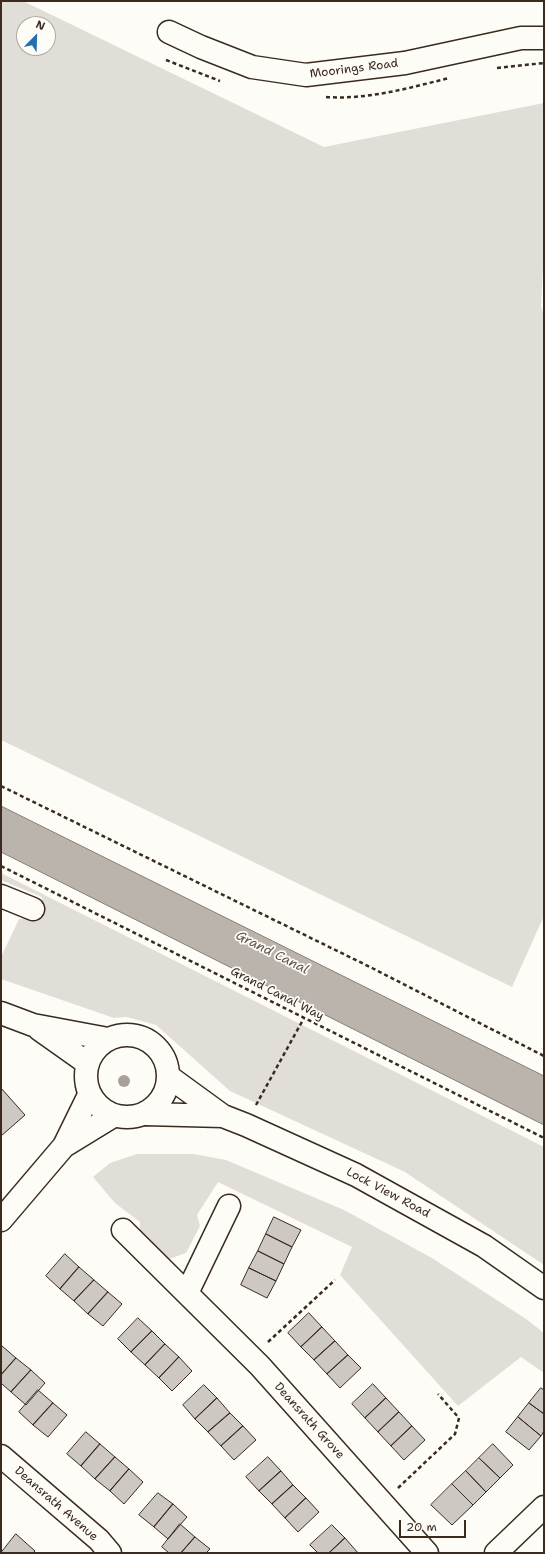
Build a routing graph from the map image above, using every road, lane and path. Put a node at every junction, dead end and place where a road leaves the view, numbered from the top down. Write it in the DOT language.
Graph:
graph roads {
  1 [pos="169,32"];
  2 [pos="544,38"];
  3 [pos="1,786"];
  4 [pos="1,866"];
  5 [pos="1,896"];
  6 [pos="33,909"];
  7 [pos="1,1013"];
  8 [pos="304,1018"];
  9 [pos="33,1025"];
  10 [pos="108,1039"];
  11 [pos="544,1056"];
  12 [pos="87,1063"];
  13 [pos="168,1076"];
  14 [pos="89,1095"];
  15 [pos="256,1105"];
  16 [pos="145,1114"];
  17 [pos="113,1116"];
  18 [pos="223,1116"];
  19 [pos="544,1138"];
  20 [pos="64,1146"];
  21 [pos="229,1206"];
  22 [pos="1,1220"];
  23 [pos="123,1230"];
  24 [pos="335,1280"];
  25 [pos="544,1288"];
  26 [pos="187,1293"];
  27 [pos="267,1343"];
  28 [pos="438,1394"];
  29 [pos="1,1456"];
  30 [pos="393,1492"];
  31 [pos="544,1507"];
  32 [pos="110,1553"];
  33 [pos="427,1553"];
  34 [pos="496,1553"];
  1 -- 2 [label="street, Moorings Road"];
  3 -- 11 [label="path"];
  4 -- 8 [label="path, Grand Canal Way"];
  5 -- 6 [label="street"];
  7 -- 9 [label="street"];
  8 -- 15 [label="path"];
  8 -- 19 [label="path, Grand Canal Way"];
  9 -- 10 [label="street"];
  9 -- 12 [label="street"];
  10 -- 12 [label="street"];
  10 -- 13 [label="street"];
  12 -- 14 [label="street"];
  13 -- 16 [label="street"];
  13 -- 18 [label="street, Lock View Road"];
  14 -- 17 [label="street"];
  14 -- 20 [label="street"];
  16 -- 17 [label="street"];
  16 -- 18 [label="street, Lock View Road"];
  17 -- 20 [label="street"];
  18 -- 25 [label="street, Lock View Road"];
  20 -- 22 [label="street"];
  21 -- 26 [label="street"];
  23 -- 26 [label="street, Deansrath Grove"];
  24 -- 27 [label="path"];
  26 -- 33 [label="street, Deansrath Grove"];
  28 -- 30 [label="path"];
  29 -- 32 [label="street, Deansrath Avenue"];
  31 -- 34 [label="street"];
}
